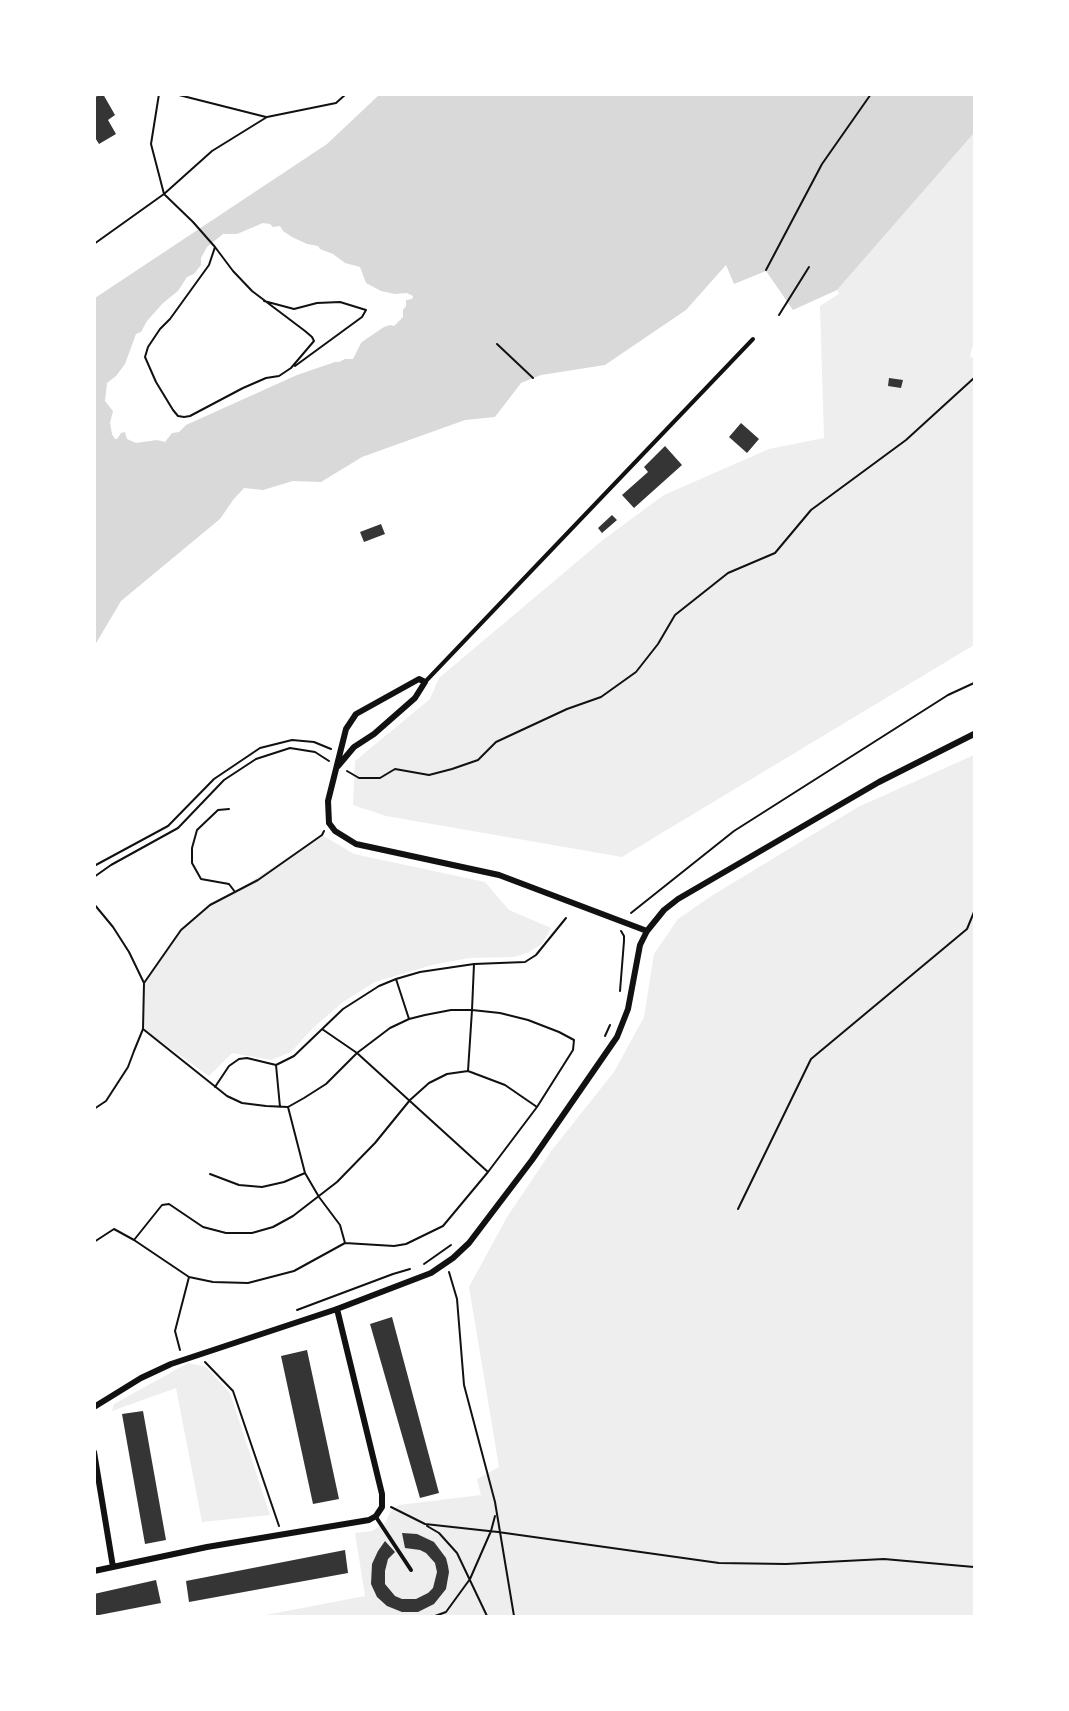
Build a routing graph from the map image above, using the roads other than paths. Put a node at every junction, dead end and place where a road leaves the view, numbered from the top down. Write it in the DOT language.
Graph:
graph roads {
  1 [pos="753,339"];
  2 [pos="425,682"];
  3 [pos="975,734"];
  4 [pos="338,766"];
  5 [pos="647,931"];
  6 [pos="337,1309"];
  7 [pos="94,1407"];
  8 [pos="94,1452"];
  9 [pos="376,1516"];
  10 [pos="113,1567"];
  11 [pos="411,1570"];
  12 [pos="94,1571"];
  1 -- 2 [label="lane"];
  2 -- 4 [label="street"];
  2 -- 4 [label="street"];
  3 -- 5 [label="street"];
  4 -- 5 [label="street"];
  5 -- 6 [label="street"];
  6 -- 7 [label="street"];
  6 -- 9 [label="street"];
  8 -- 10 [label="street"];
  9 -- 10 [label="street"];
  9 -- 11 [label="lane"];
  10 -- 12 [label="street"];
}
